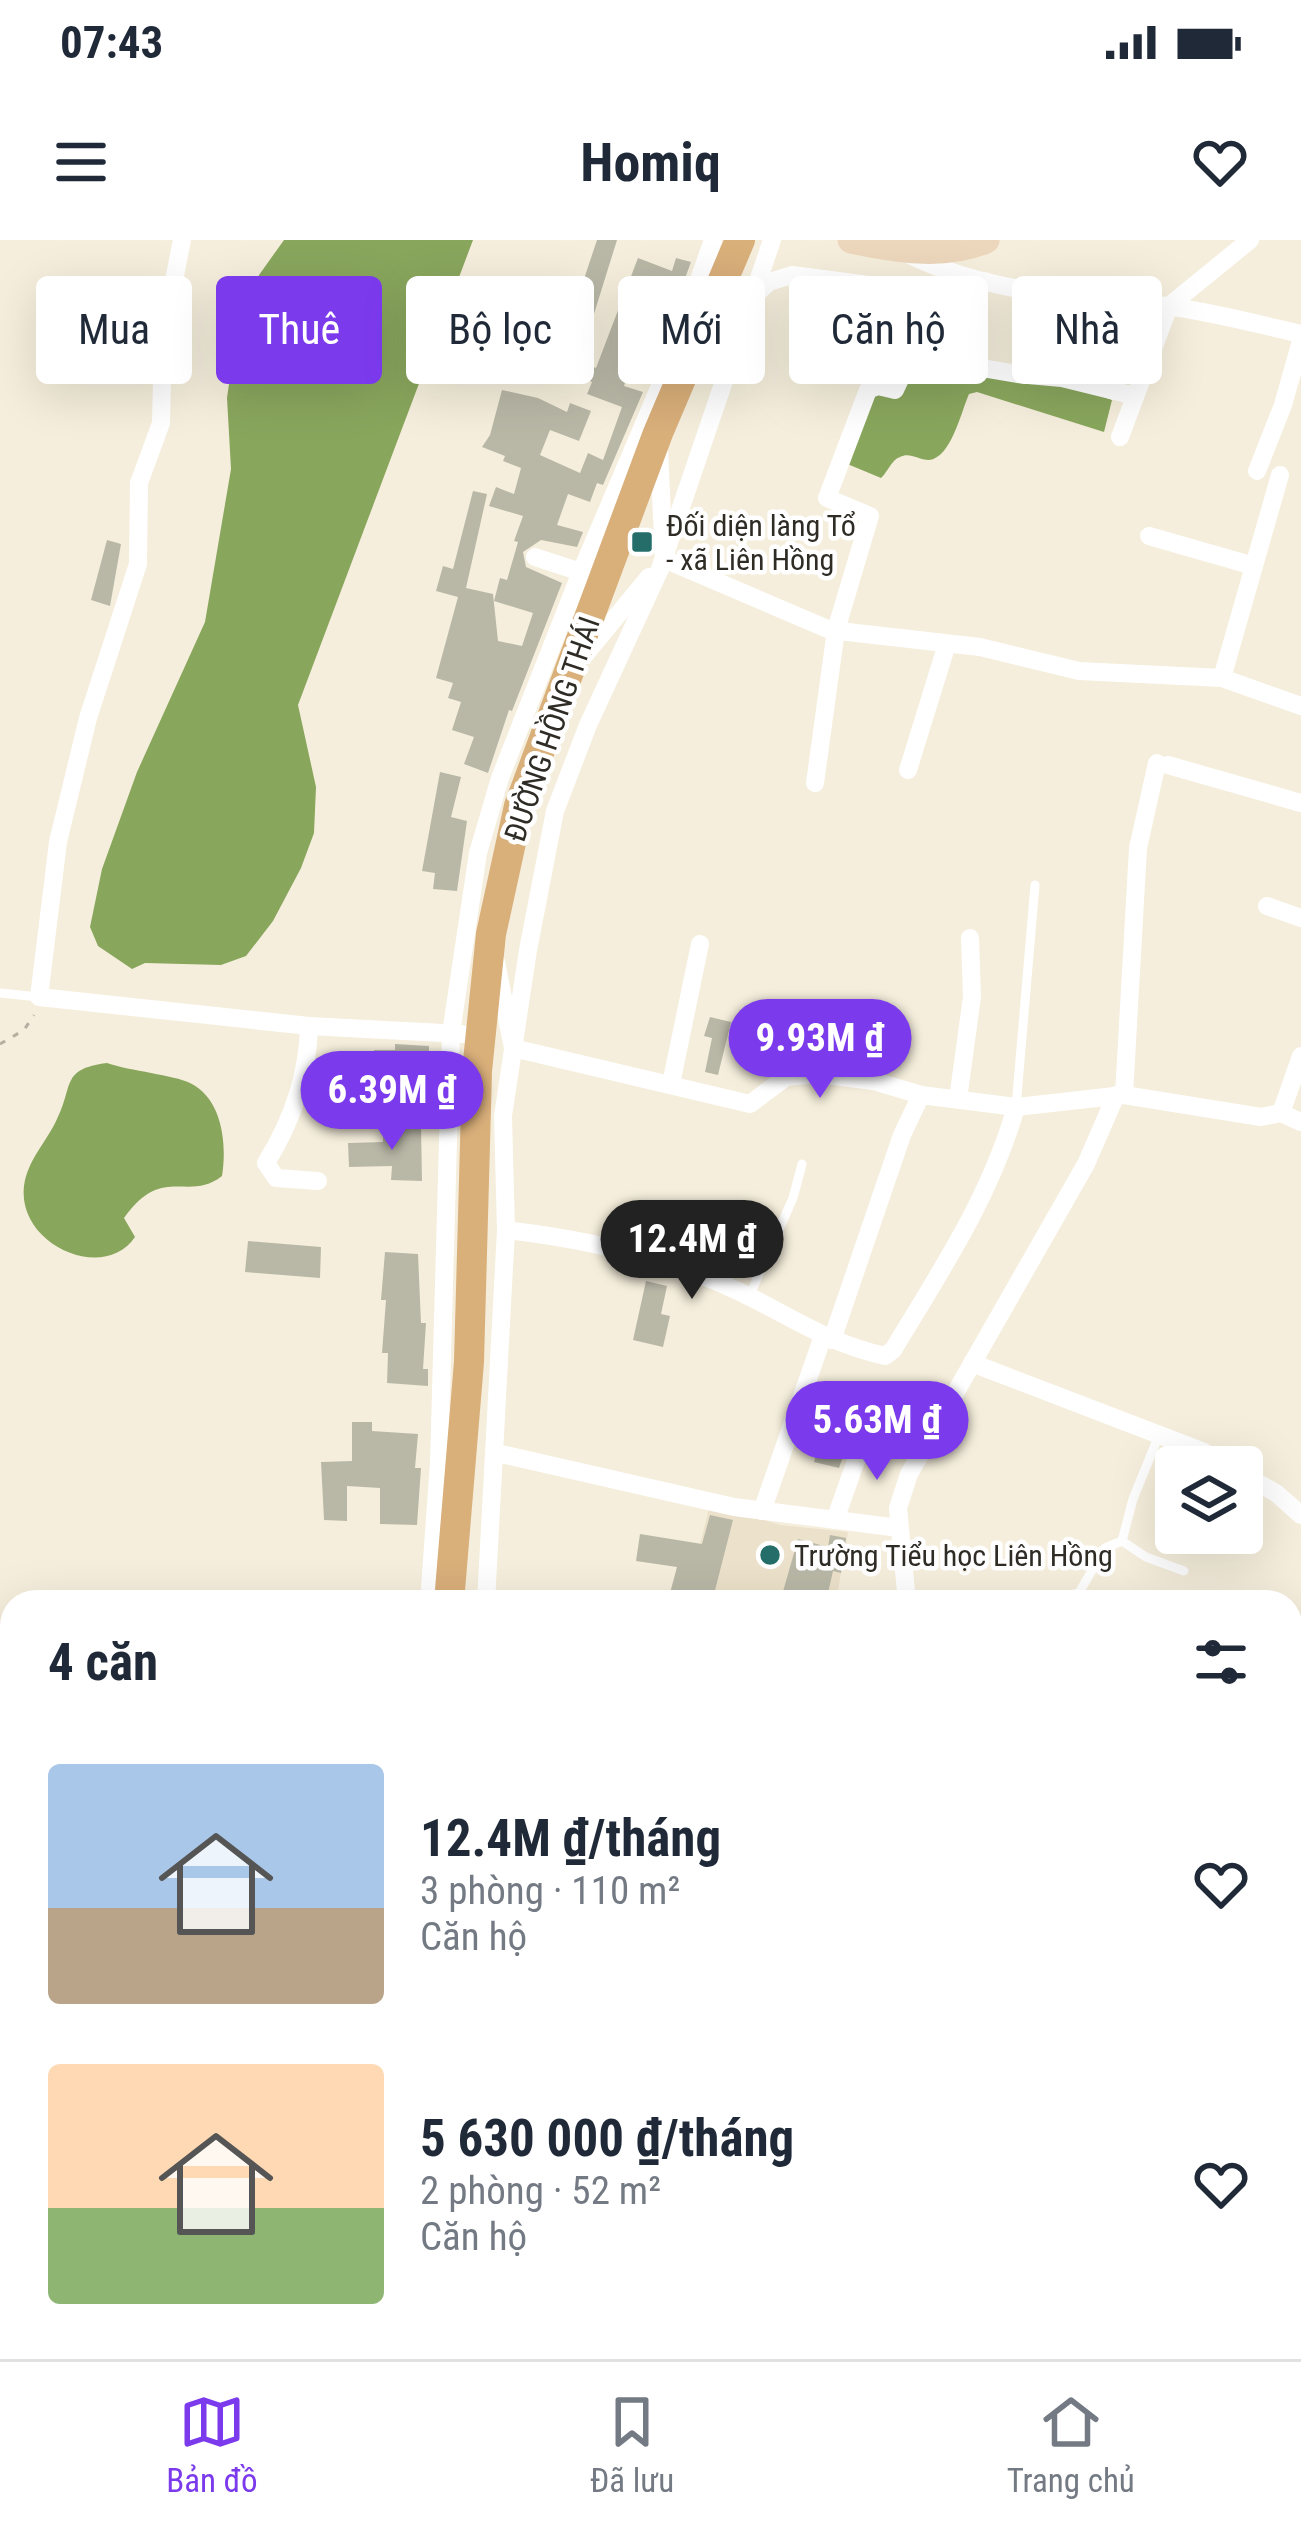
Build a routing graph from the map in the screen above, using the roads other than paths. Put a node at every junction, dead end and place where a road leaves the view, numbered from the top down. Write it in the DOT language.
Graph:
graph roads {
  1 [pos="182,240"];
  2 [pos="712,240"];
  3 [pos="740,240"];
  4 [pos="772,240"];
  5 [pos="850,240"];
  6 [pos="986,240"];
  7 [pos="1250,240"];
  8 [pos="899,250"];
  9 [pos="761,276"];
  10 [pos="800,276"];
  11 [pos="959,276"];
  12 [pos="988,282"];
  13 [pos="765,286"];
  14 [pos="1169,306"];
  15 [pos="1301,337"];
  16 [pos="724,384"];
  17 [pos="1135,396"];
  18 [pos="658,434"];
  19 [pos="1120,437"];
  20 [pos="1257,471"];
  21 [pos="1280,475"];
  22 [pos="1149,536"];
  23 [pos="535,556"];
  24 [pos="664,560"];
  25 [pos="1254,566"];
  26 [pos="591,577"];
  27 [pos="836,630"];
  28 [pos="947,644"];
  29 [pos="567,677"];
  30 [pos="1222,678"];
  31 [pos="1301,706"];
  32 [pos="908,770"];
  33 [pos="815,782"];
  34 [pos="1301,803"];
  35 [pos="1035,885"];
  36 [pos="1268,906"];
  37 [pos="1301,918"];
  38 [pos="491,934"];
  39 [pos="970,938"];
  40 [pos="700,944"];
  41 [pos="0,993"];
  42 [pos="40,997"];
  43 [pos="309,1026"];
  44 [pos="466,1034"];
  45 [pos="513,1048"];
  46 [pos="1301,1056"];
  47 [pos="671,1084"];
  48 [pos="921,1094"];
  49 [pos="1120,1095"];
  50 [pos="958,1100"];
  51 [pos="1016,1107"];
  52 [pos="1281,1112"];
  53 [pos="1301,1122"];
  54 [pos="473,1146"];
  55 [pos="802,1164"];
  56 [pos="318,1181"];
  57 [pos="506,1230"];
  58 [pos="749,1297"];
  59 [pos="828,1338"];
  60 [pos="972,1363"];
  61 [pos="868,1427"];
  62 [pos="1160,1436"];
  63 [pos="1188,1446"];
  64 [pos="496,1453"];
  65 [pos="1263,1486"];
  66 [pos="461,1487"];
  67 [pos="495,1490"];
  68 [pos="762,1511"];
  69 [pos="1300,1512"];
  70 [pos="835,1520"];
  71 [pos="899,1528"];
  72 [pos="1122,1541"];
  73 [pos="1184,1571"];
  74 [pos="430,1590"];
  75 [pos="450,1590"];
  76 [pos="487,1590"];
  77 [pos="906,1590"];
  78 [pos="1080,1590"];
  1 -- 42 [label="street"];
  2 -- 26 [label="street"];
  3 -- 18 [label="main road, ĐƯỜNG HỒNG THÁI"];
  4 -- 9 [label="street"];
  5 -- 8 [label="main road"];
  6 -- 8 [label="main road"];
  7 -- 14 [label="street"];
  8 -- 11 [label="street"];
  10 -- 13 [label="street"];
  12 -- 14 [label="street"];
  14 -- 15 [label="street"];
  14 -- 17 [label="street"];
  15 -- 20 [label="street"];
  16 -- 24 [label="street"];
  17 -- 19 [label="street"];
  17 -- 27 [label="street"];
  18 -- 24 [label="street"];
  18 -- 26 [label="main road, ĐƯỜNG HỒNG THÁI"];
  21 -- 25 [label="street"];
  22 -- 25 [label="street"];
  23 -- 26 [label="street"];
  24 -- 27 [label="street"];
  24 -- 29 [label="street"];
  24 -- 45 [label="street"];
  25 -- 30 [label="street"];
  26 -- 29 [label="main road, ĐƯỜNG HỒNG THÁI"];
  26 -- 44 [label="street"];
  27 -- 28 [label="street"];
  27 -- 33 [label="street"];
  28 -- 30 [label="street"];
  28 -- 32 [label="street"];
  29 -- 38 [label="main road, ĐƯỜNG HỒNG THÁI"];
  30 -- 31 [label="street"];
  34 -- 49 [label="street"];
  35 -- 51 [label="lane"];
  36 -- 37 [label="street"];
  38 -- 44 [label="main road, ĐƯỜNG HỒNG THÁI"];
  38 -- 45 [label="street"];
  39 -- 50 [label="street"];
  40 -- 47 [label="street"];
  41 -- 42 [label="lane"];
  42 -- 43 [label="street"];
  43 -- 44 [label="street"];
  43 -- 56 [label="street"];
  44 -- 54 [label="main road, ĐƯỜNG HỒNG THÁI"];
  44 -- 74 [label="street"];
  45 -- 47 [label="street"];
  45 -- 54 [label="street"];
  45 -- 57 [label="street"];
  46 -- 52 [label="street"];
  47 -- 48 [label="street"];
  48 -- 50 [label="street"];
  48 -- 59 [label="street"];
  49 -- 51 [label="street"];
  49 -- 52 [label="street"];
  49 -- 60 [label="street"];
  50 -- 51 [label="street"];
  51 -- 59 [label="street"];
  52 -- 53 [label="street"];
  54 -- 66 [label="main road, ĐƯỜNG HỒNG THÁI"];
  55 -- 58 [label="lane"];
  57 -- 58 [label="street"];
  57 -- 64 [label="street"];
  58 -- 59 [label="street"];
  59 -- 68 [label="street"];
  60 -- 62 [label="street"];
  60 -- 71 [label="street"];
  61 -- 70 [label="street"];
  62 -- 63 [label="street"];
  62 -- 72 [label="lane"];
  64 -- 67 [label="street"];
  64 -- 68 [label="street"];
  65 -- 69 [label="street"];
  66 -- 67 [label="street"];
  66 -- 75 [label="main road, ĐƯỜNG HỒNG THÁI"];
  67 -- 76 [label="street"];
  68 -- 70 [label="street"];
  70 -- 71 [label="street"];
  71 -- 77 [label="street"];
  72 -- 73 [label="lane"];
  72 -- 78 [label="lane"];
}
